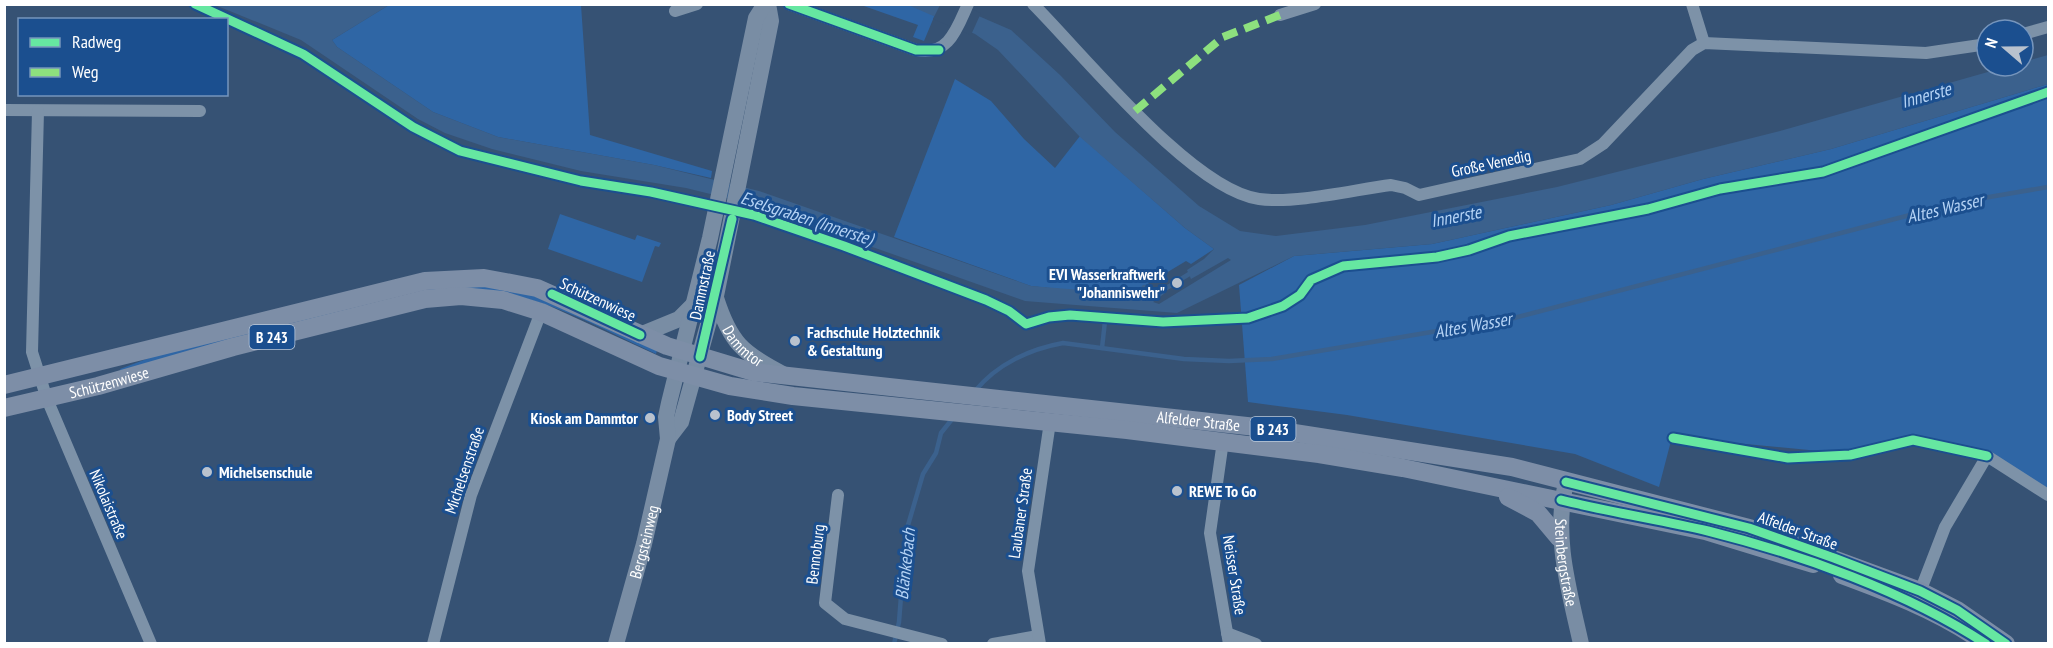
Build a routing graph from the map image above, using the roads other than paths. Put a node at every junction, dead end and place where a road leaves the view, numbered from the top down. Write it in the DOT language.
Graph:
graph roads {
  1 [pos="697,4"];
  2 [pos="767,4"];
  3 [pos="789,4"];
  4 [pos="968,4"];
  5 [pos="1034,4"];
  6 [pos="1315,4"];
  7 [pos="1692,4"];
  8 [pos="675,11"];
  9 [pos="1280,15"];
  10 [pos="1704,42"];
  11 [pos="1975,46"];
  12 [pos="4,110"];
  13 [pos="38,111"];
  14 [pos="200,111"];
  15 [pos="723,217"];
  16 [pos="716,296"];
  17 [pos="696,302"];
  18 [pos="541,312"];
  19 [pos="640,335"];
  20 [pos="692,355"];
  21 [pos="685,375"];
  22 [pos="38,377"];
  23 [pos="789,377"];
  24 [pos="4,385"];
  25 [pos="47,399"];
  26 [pos="4,408"];
  27 [pos="1050,422"];
  28 [pos="1223,441"];
  29 [pos="1566,482"];
  30 [pos="1482,484"];
  31 [pos="838,495"];
  32 [pos="2049,495"];
  33 [pos="1561,500"];
  34 [pos="1559,538"];
  35 [pos="1917,597"];
  36 [pos="1228,638"];
  37 [pos="1039,640"];
  38 [pos="940,643"];
  39 [pos="151,644"];
  40 [pos="433,644"];
  41 [pos="616,644"];
  42 [pos="993,644"];
  43 [pos="1256,644"];
  44 [pos="1581,644"];
  45 [pos="1986,644"];
  46 [pos="2006,644"];
  1 -- 8 [label="street"];
  2 -- 15 [label="street"];
  3 -- 4 [label="street"];
  5 -- 10 [label="street, Große Venedig"];
  6 -- 9 [label="street"];
  7 -- 10 [label="street"];
  10 -- 11 [label="street"];
  12 -- 13 [label="street"];
  13 -- 14 [label="street"];
  13 -- 22 [label="street, Nikolaistraße"];
  15 -- 16 [label="street, Dammstraße"];
  15 -- 17 [label="street, Dammstraße"];
  16 -- 20 [label="street, Dammstraße"];
  16 -- 23 [label="street, Dammtor"];
  17 -- 19 [label="street"];
  17 -- 20 [label="street, Dammstraße"];
  18 -- 21 [label="main road, Schützenwiese / B 243"];
  18 -- 25 [label="main road, Schützenwiese / B 243"];
  18 -- 40 [label="street, Michelsenstraße"];
  19 -- 20 [label="main road, Schützenwiese / B 243"];
  19 -- 22 [label="main road, Schützenwiese / B 243"];
  20 -- 21 [label="street, Bergsteinweg"];
  20 -- 23 [label="main road, Alfelder Straße / B 243"];
  21 -- 27 [label="main road, Alfelder Straße / B 243"];
  21 -- 41 [label="street, Bergsteinweg"];
  22 -- 24 [label="main road, Schützenwiese / B 243"];
  22 -- 25 [label="street, Nikolaistraße"];
  23 -- 29 [label="main road, Alfelder Straße / B 243"];
  25 -- 26 [label="main road, Schützenwiese / B 243"];
  25 -- 39 [label="street, Nikolaistraße"];
  27 -- 28 [label="main road, Alfelder Straße / B 243"];
  27 -- 37 [label="street, Laubaner Straße"];
  28 -- 30 [label="main road, Alfelder Straße / B 243"];
  28 -- 36 [label="street, Neisser Straße"];
  29 -- 33 [label="street, Steinbergstraße"];
  29 -- 35 [label="main road, Alfelder Straße / B 243"];
  30 -- 33 [label="main road, Alfelder Straße / B 243"];
  30 -- 34 [label="main road, B 243"];
  31 -- 38 [label="street, Bennoburg"];
  32 -- 35 [label="street"];
  33 -- 34 [label="street, Steinbergstraße"];
  33 -- 35 [label="main road, Alfelder Straße / B 243"];
  34 -- 44 [label="street, Steinbergstraße"];
  35 -- 45 [label="main road, Alfelder Straße / B 243"];
  35 -- 46 [label="main road, Alfelder Straße / B 243"];
  36 -- 43 [label="street"];
  37 -- 42 [label="street"];
}
